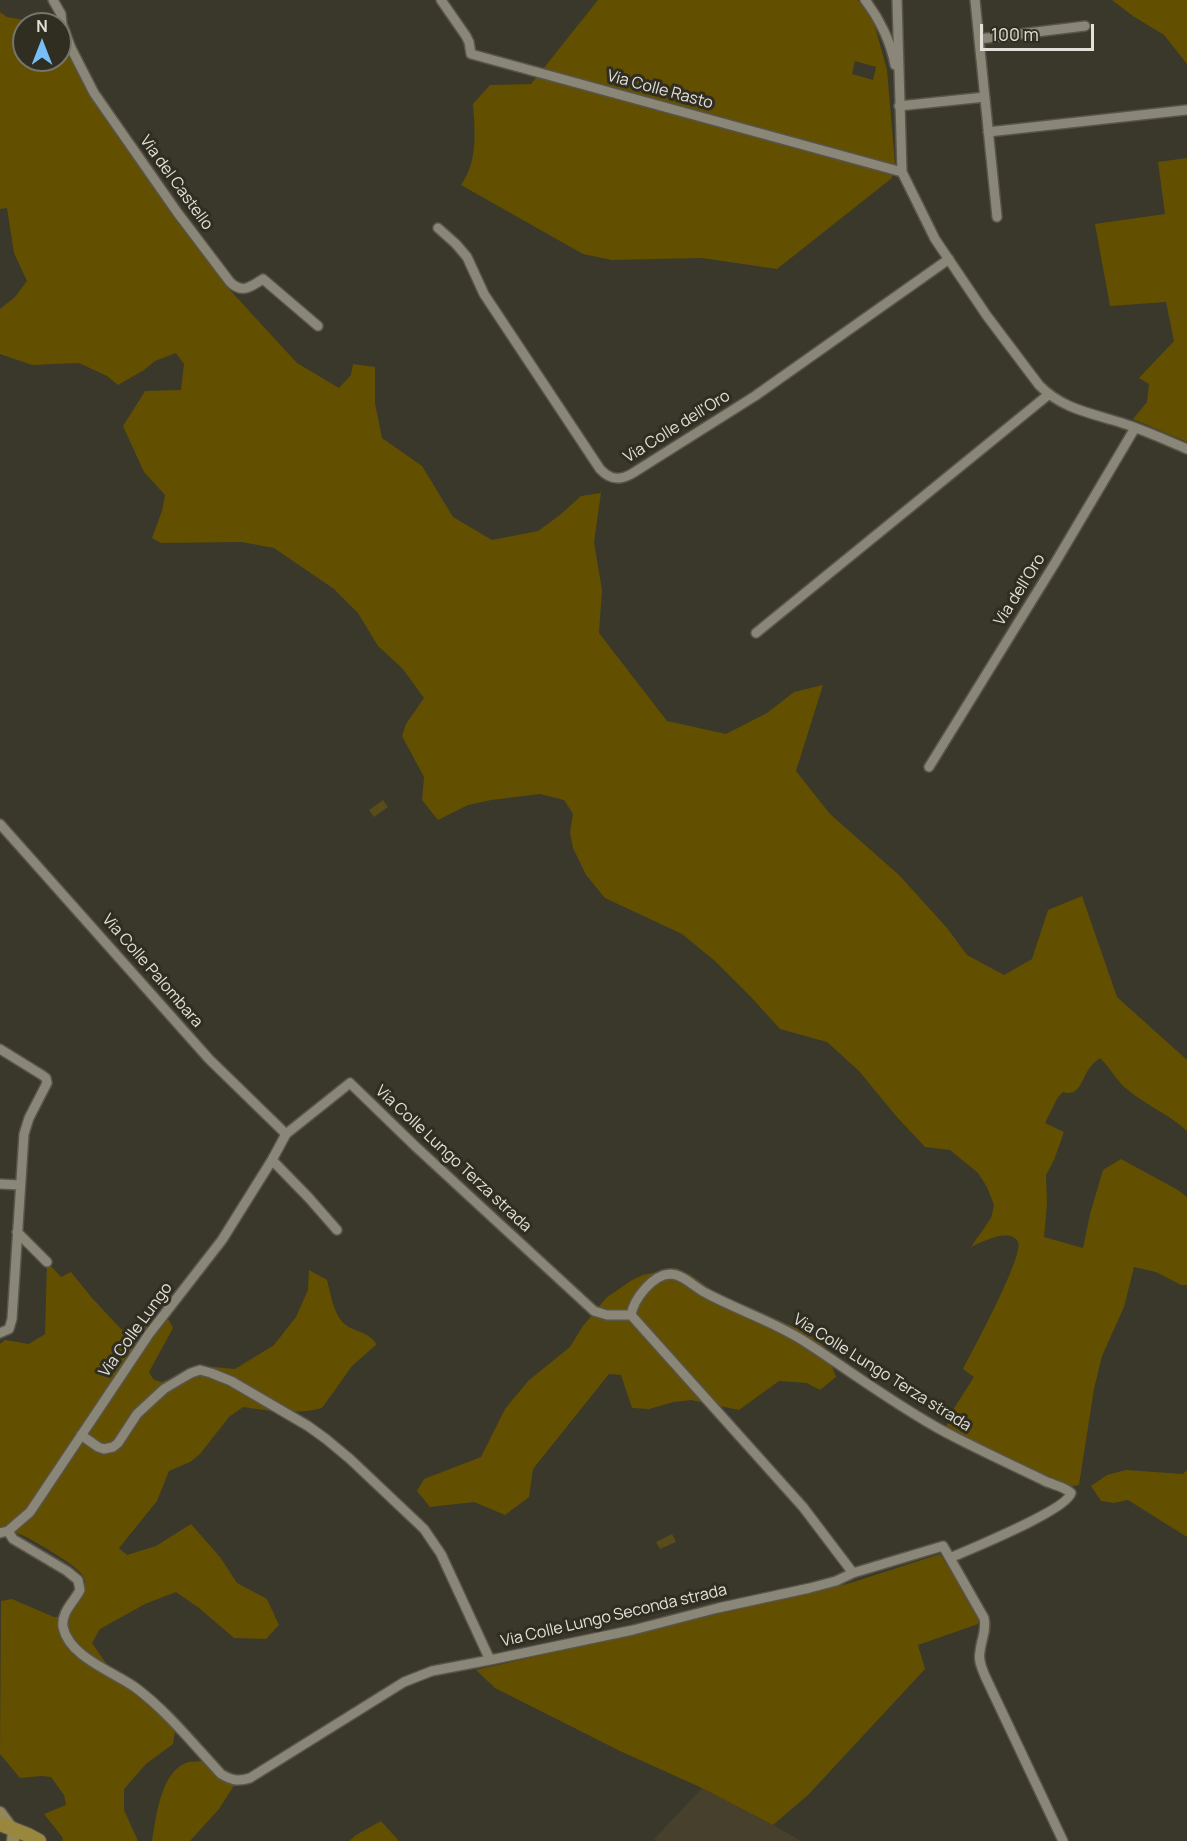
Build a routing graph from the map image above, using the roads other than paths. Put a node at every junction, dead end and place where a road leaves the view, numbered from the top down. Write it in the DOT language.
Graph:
graph roads {
  1 [pos="53,0"];
  2 [pos="441,0"];
  3 [pos="865,0"];
  4 [pos="897,0"];
  5 [pos="975,0"];
  6 [pos="1085,26"];
  7 [pos="979,39"];
  8 [pos="898,88"];
  9 [pos="985,97"];
  10 [pos="899,106"];
  11 [pos="1186,110"];
  12 [pos="988,132"];
  13 [pos="902,172"];
  14 [pos="997,217"];
  15 [pos="438,228"];
  16 [pos="949,260"];
  17 [pos="318,326"];
  18 [pos="1048,395"];
  19 [pos="1135,428"];
  20 [pos="1187,449"];
  21 [pos="756,633"];
  22 [pos="929,767"];
  23 [pos="0,824"];
  24 [pos="0,1049"];
  25 [pos="286,1134"];
  26 [pos="272,1160"];
  27 [pos="0,1184"];
  28 [pos="20,1185"];
  29 [pos="337,1230"];
  30 [pos="16,1232"];
  31 [pos="47,1262"];
  32 [pos="631,1315"];
  33 [pos="0,1334"];
  34 [pos="81,1435"];
  35 [pos="4,1532"];
  36 [pos="950,1558"];
  37 [pos="853,1573"];
  38 [pos="490,1659"];
  39 [pos="0,1813"];
  40 [pos="11,1833"];
  41 [pos="39,1841"];
  42 [pos="1063,1841"];
  1 -- 17 [label="street, Via del Castello"];
  2 -- 13 [label="street, Via Colle Rasto"];
  3 -- 8 [label="street"];
  4 -- 8 [label="street"];
  5 -- 7 [label="street"];
  6 -- 7 [label="street"];
  7 -- 9 [label="street"];
  8 -- 10 [label="street"];
  9 -- 10 [label="street"];
  9 -- 12 [label="street"];
  10 -- 13 [label="street"];
  11 -- 12 [label="street"];
  12 -- 14 [label="street"];
  13 -- 16 [label="street"];
  15 -- 16 [label="street, Via Colle dell'Oro"];
  16 -- 18 [label="street"];
  18 -- 19 [label="street"];
  18 -- 21 [label="street"];
  19 -- 20 [label="street"];
  19 -- 22 [label="street, Via dell'Oro"];
  23 -- 25 [label="street, Via Colle Palombara"];
  24 -- 28 [label="street"];
  25 -- 26 [label="street, Via Colle Lungo"];
  25 -- 32 [label="street, Via Colle Lungo Terza strada"];
  26 -- 29 [label="street"];
  26 -- 34 [label="street, Via Colle Lungo"];
  27 -- 28 [label="street"];
  28 -- 30 [label="street"];
  30 -- 31 [label="street"];
  30 -- 33 [label="street"];
  32 -- 36 [label="street, Via Colle Lungo Terza strada"];
  32 -- 37 [label="street"];
  34 -- 35 [label="street, Via Colle Lungo"];
  34 -- 38 [label="street, Via Colle Lungo Seconda strada"];
  35 -- 38 [label="street"];
  36 -- 37 [label="street"];
  36 -- 42 [label="street"];
  37 -- 38 [label="street, Via Colle Lungo Seconda strada"];
  39 -- 40 [label="main road"];
  40 -- 41 [label="main road"];
}
